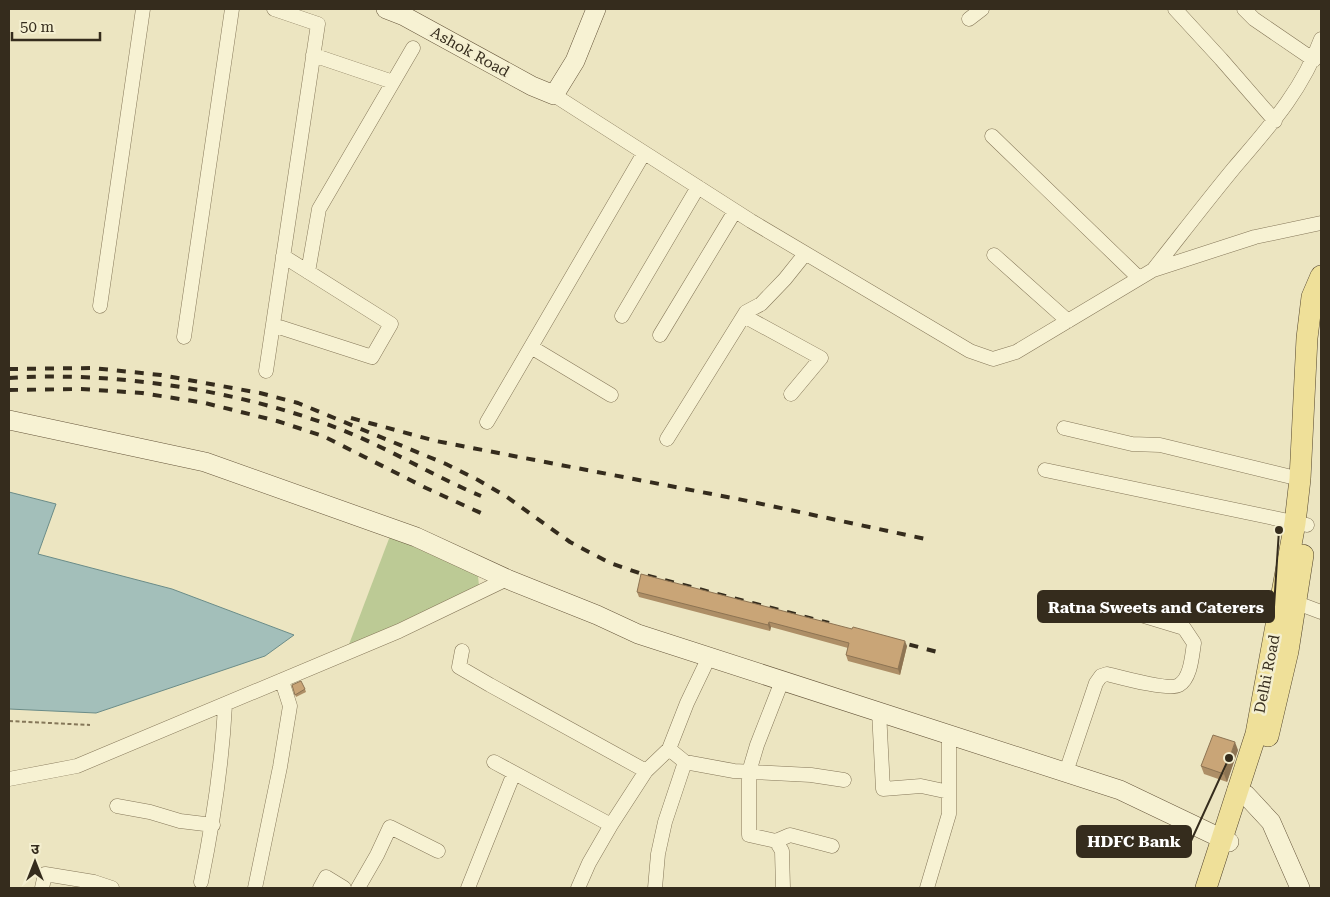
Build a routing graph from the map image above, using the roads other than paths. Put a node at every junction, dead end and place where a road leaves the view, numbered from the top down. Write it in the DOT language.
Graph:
graph roads {
  1 [pos="143,9"];
  2 [pos="232,9"];
  3 [pos="279,9"];
  4 [pos="386,9"];
  5 [pos="596,9"];
  6 [pos="982,9"];
  7 [pos="1175,9"];
  8 [pos="1244,9"];
  9 [pos="969,19"];
  10 [pos="1321,39"];
  11 [pos="413,48"];
  12 [pos="313,55"];
  13 [pos="1314,60"];
  14 [pos="393,82"];
  15 [pos="554,96"];
  16 [pos="1275,121"];
  17 [pos="992,136"];
  18 [pos="644,152"];
  19 [pos="698,187"];
  20 [pos="735,211"];
  21 [pos="1321,223"];
  22 [pos="805,254"];
  23 [pos="994,255"];
  24 [pos="283,256"];
  25 [pos="1152,270"];
  26 [pos="308,272"];
  27 [pos="1321,276"];
  28 [pos="1139,278"];
  29 [pos="100,306"];
  30 [pos="622,316"];
  31 [pos="744,316"];
  32 [pos="1068,321"];
  33 [pos="273,325"];
  34 [pos="660,335"];
  35 [pos="184,337"];
  36 [pos="531,347"];
  37 [pos="1321,351"];
  38 [pos="266,371"];
  39 [pos="791,394"];
  40 [pos="611,395"];
  41 [pos="9,420"];
  42 [pos="487,422"];
  43 [pos="1064,428"];
  44 [pos="667,439"];
  45 [pos="1045,470"];
  46 [pos="1300,479"];
  47 [pos="1301,524"];
  48 [pos="507,579"];
  49 [pos="1297,603"];
  50 [pos="1118,608"];
  51 [pos="1321,612"];
  52 [pos="462,651"];
  53 [pos="709,657"];
  54 [pos="282,681"];
  55 [pos="782,681"];
  56 [pos="1273,682"];
  57 [pos="225,705"];
  58 [pos="879,711"];
  59 [pos="949,734"];
  60 [pos="670,749"];
  61 [pos="494,762"];
  62 [pos="685,762"];
  63 [pos="646,771"];
  64 [pos="749,772"];
  65 [pos="1066,772"];
  66 [pos="514,773"];
  67 [pos="9,779"];
  68 [pos="844,780"];
  69 [pos="949,792"];
  70 [pos="1241,793"];
  71 [pos="118,806"];
  72 [pos="213,825"];
  73 [pos="611,825"];
  74 [pos="776,840"];
  75 [pos="1225,840"];
  76 [pos="832,846"];
  77 [pos="438,851"];
  78 [pos="200,882"];
  79 [pos="42,888"];
  80 [pos="112,888"];
  81 [pos="255,888"];
  82 [pos="320,888"];
  83 [pos="344,888"];
  84 [pos="358,888"];
  85 [pos="468,888"];
  86 [pos="578,888"];
  87 [pos="655,888"];
  88 [pos="783,888"];
  89 [pos="927,888"];
  90 [pos="1206,888"];
  91 [pos="1213,888"];
  92 [pos="1300,888"];
  1 -- 29 [label="street"];
  2 -- 35 [label="street"];
  3 -- 12 [label="street"];
  4 -- 15 [label="street, Ashok Road"];
  5 -- 15 [label="street"];
  6 -- 9 [label="street"];
  7 -- 16 [label="street"];
  8 -- 13 [label="street"];
  10 -- 13 [label="street"];
  11 -- 14 [label="street"];
  12 -- 14 [label="street"];
  12 -- 24 [label="street"];
  13 -- 16 [label="street"];
  14 -- 26 [label="street"];
  15 -- 18 [label="street"];
  16 -- 25 [label="street"];
  17 -- 28 [label="street"];
  18 -- 19 [label="street"];
  18 -- 36 [label="street"];
  19 -- 20 [label="street"];
  19 -- 30 [label="street"];
  20 -- 22 [label="street"];
  20 -- 34 [label="street"];
  21 -- 25 [label="street"];
  22 -- 31 [label="street"];
  22 -- 32 [label="street"];
  23 -- 32 [label="street"];
  24 -- 26 [label="street"];
  24 -- 33 [label="street"];
  25 -- 28 [label="street"];
  26 -- 33 [label="street"];
  27 -- 46 [label="main road, Delhi Road"];
  28 -- 32 [label="street"];
  31 -- 39 [label="street"];
  31 -- 44 [label="street"];
  33 -- 38 [label="street"];
  36 -- 40 [label="street"];
  36 -- 42 [label="street"];
  37 -- 47 [label="main road"];
  41 -- 48 [label="street"];
  43 -- 46 [label="street"];
  45 -- 47 [label="street"];
  46 -- 47 [label="main road, Delhi Road"];
  47 -- 49 [label="main road, Delhi Road"];
  47 -- 56 [label="main road, Delhi Road"];
  48 -- 53 [label="street"];
  48 -- 54 [label="street"];
  49 -- 51 [label="street"];
  49 -- 56 [label="main road, Delhi Road"];
  50 -- 65 [label="street"];
  52 -- 63 [label="street"];
  53 -- 55 [label="street"];
  53 -- 60 [label="street"];
  54 -- 57 [label="street"];
  54 -- 81 [label="street"];
  55 -- 58 [label="street"];
  55 -- 64 [label="street"];
  56 -- 70 [label="main road, Delhi Road"];
  57 -- 67 [label="street"];
  57 -- 72 [label="street"];
  58 -- 59 [label="street"];
  58 -- 69 [label="street"];
  59 -- 65 [label="street"];
  59 -- 69 [label="street"];
  60 -- 62 [label="street"];
  60 -- 63 [label="street"];
  61 -- 66 [label="street"];
  62 -- 64 [label="street"];
  62 -- 87 [label="street"];
  63 -- 73 [label="street"];
  64 -- 68 [label="street"];
  64 -- 74 [label="street"];
  65 -- 75 [label="street"];
  66 -- 73 [label="street"];
  66 -- 85 [label="street"];
  69 -- 89 [label="street"];
  70 -- 75 [label="main road, Delhi Road"];
  70 -- 92 [label="street"];
  71 -- 72 [label="street"];
  72 -- 78 [label="street"];
  73 -- 86 [label="street"];
  74 -- 76 [label="street"];
  74 -- 88 [label="street"];
  75 -- 90 [label="main road, Delhi Road"];
  75 -- 91 [label="main road, Delhi Road"];
  77 -- 84 [label="street"];
  79 -- 80 [label="street"];
  82 -- 83 [label="street"];
}
